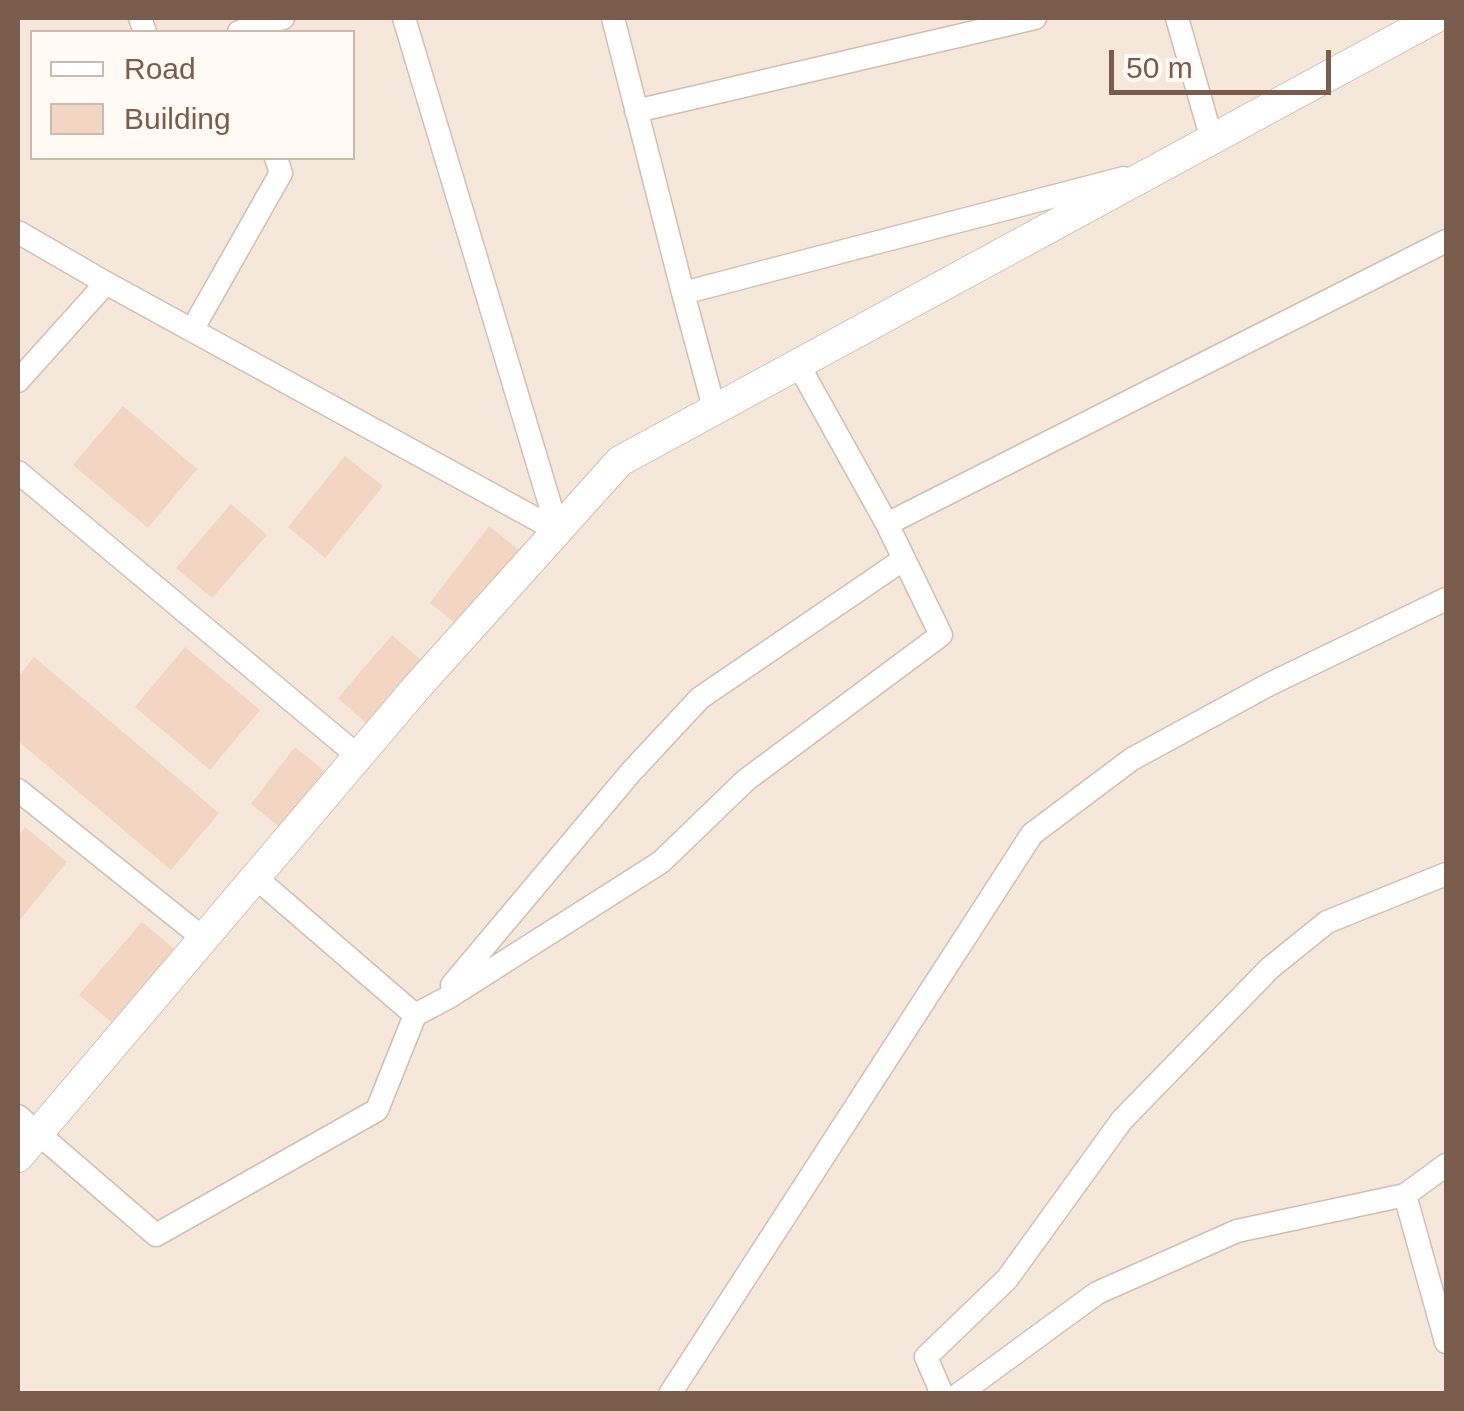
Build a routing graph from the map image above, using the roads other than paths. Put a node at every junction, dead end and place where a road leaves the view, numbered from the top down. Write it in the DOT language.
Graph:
graph roads {
  1 [pos="284,18"];
  2 [pos="404,18"];
  3 [pos="613,18"];
  4 [pos="1035,18"];
  5 [pos="1178,18"];
  6 [pos="1435,18"];
  7 [pos="244,30"];
  8 [pos="636,111"];
  9 [pos="1212,140"];
  10 [pos="277,160"];
  11 [pos="1157,170"];
  12 [pos="18,232"];
  13 [pos="1446,241"];
  14 [pos="106,282"];
  15 [pos="683,293"];
  16 [pos="192,330"];
  17 [pos="798,364"];
  18 [pos="18,381"];
  19 [pos="714,408"];
  20 [pos="18,472"];
  21 [pos="887,524"];
  22 [pos="558,531"];
  23 [pos="904,560"];
  24 [pos="1446,599"];
  25 [pos="358,756"];
  26 [pos="18,790"];
  27 [pos="1446,874"];
  28 [pos="255,877"];
  29 [pos="204,938"];
  30 [pos="422,1012"];
  31 [pos="28,1125"];
  32 [pos="18,1157"];
  33 [pos="1446,1165"];
  34 [pos="1405,1196"];
  35 [pos="1446,1342"];
  36 [pos="670,1394"];
  37 [pos="942,1394"];
  38 [pos="959,1394"];
  1 -- 7 [label="street"];
  2 -- 22 [label="street"];
  3 -- 8 [label="street"];
  4 -- 8 [label="street"];
  5 -- 9 [label="street"];
  6 -- 9 [label="street"];
  8 -- 15 [label="street"];
  9 -- 11 [label="street"];
  10 -- 16 [label="street"];
  11 -- 15 [label="street"];
  11 -- 17 [label="street"];
  12 -- 14 [label="street"];
  13 -- 21 [label="street"];
  14 -- 16 [label="street"];
  14 -- 18 [label="street"];
  15 -- 19 [label="street"];
  16 -- 22 [label="street"];
  17 -- 19 [label="street"];
  17 -- 21 [label="street"];
  19 -- 22 [label="street"];
  20 -- 25 [label="street"];
  21 -- 23 [label="street"];
  22 -- 25 [label="street"];
  23 -- 30 [label="street"];
  23 -- 30 [label="street"];
  24 -- 36 [label="street"];
  25 -- 28 [label="street"];
  26 -- 29 [label="street"];
  27 -- 37 [label="street"];
  28 -- 29 [label="street"];
  28 -- 30 [label="street"];
  29 -- 31 [label="street"];
  30 -- 31 [label="street"];
  31 -- 32 [label="street"];
  33 -- 34 [label="street"];
  34 -- 35 [label="street"];
  34 -- 38 [label="street"];
}
